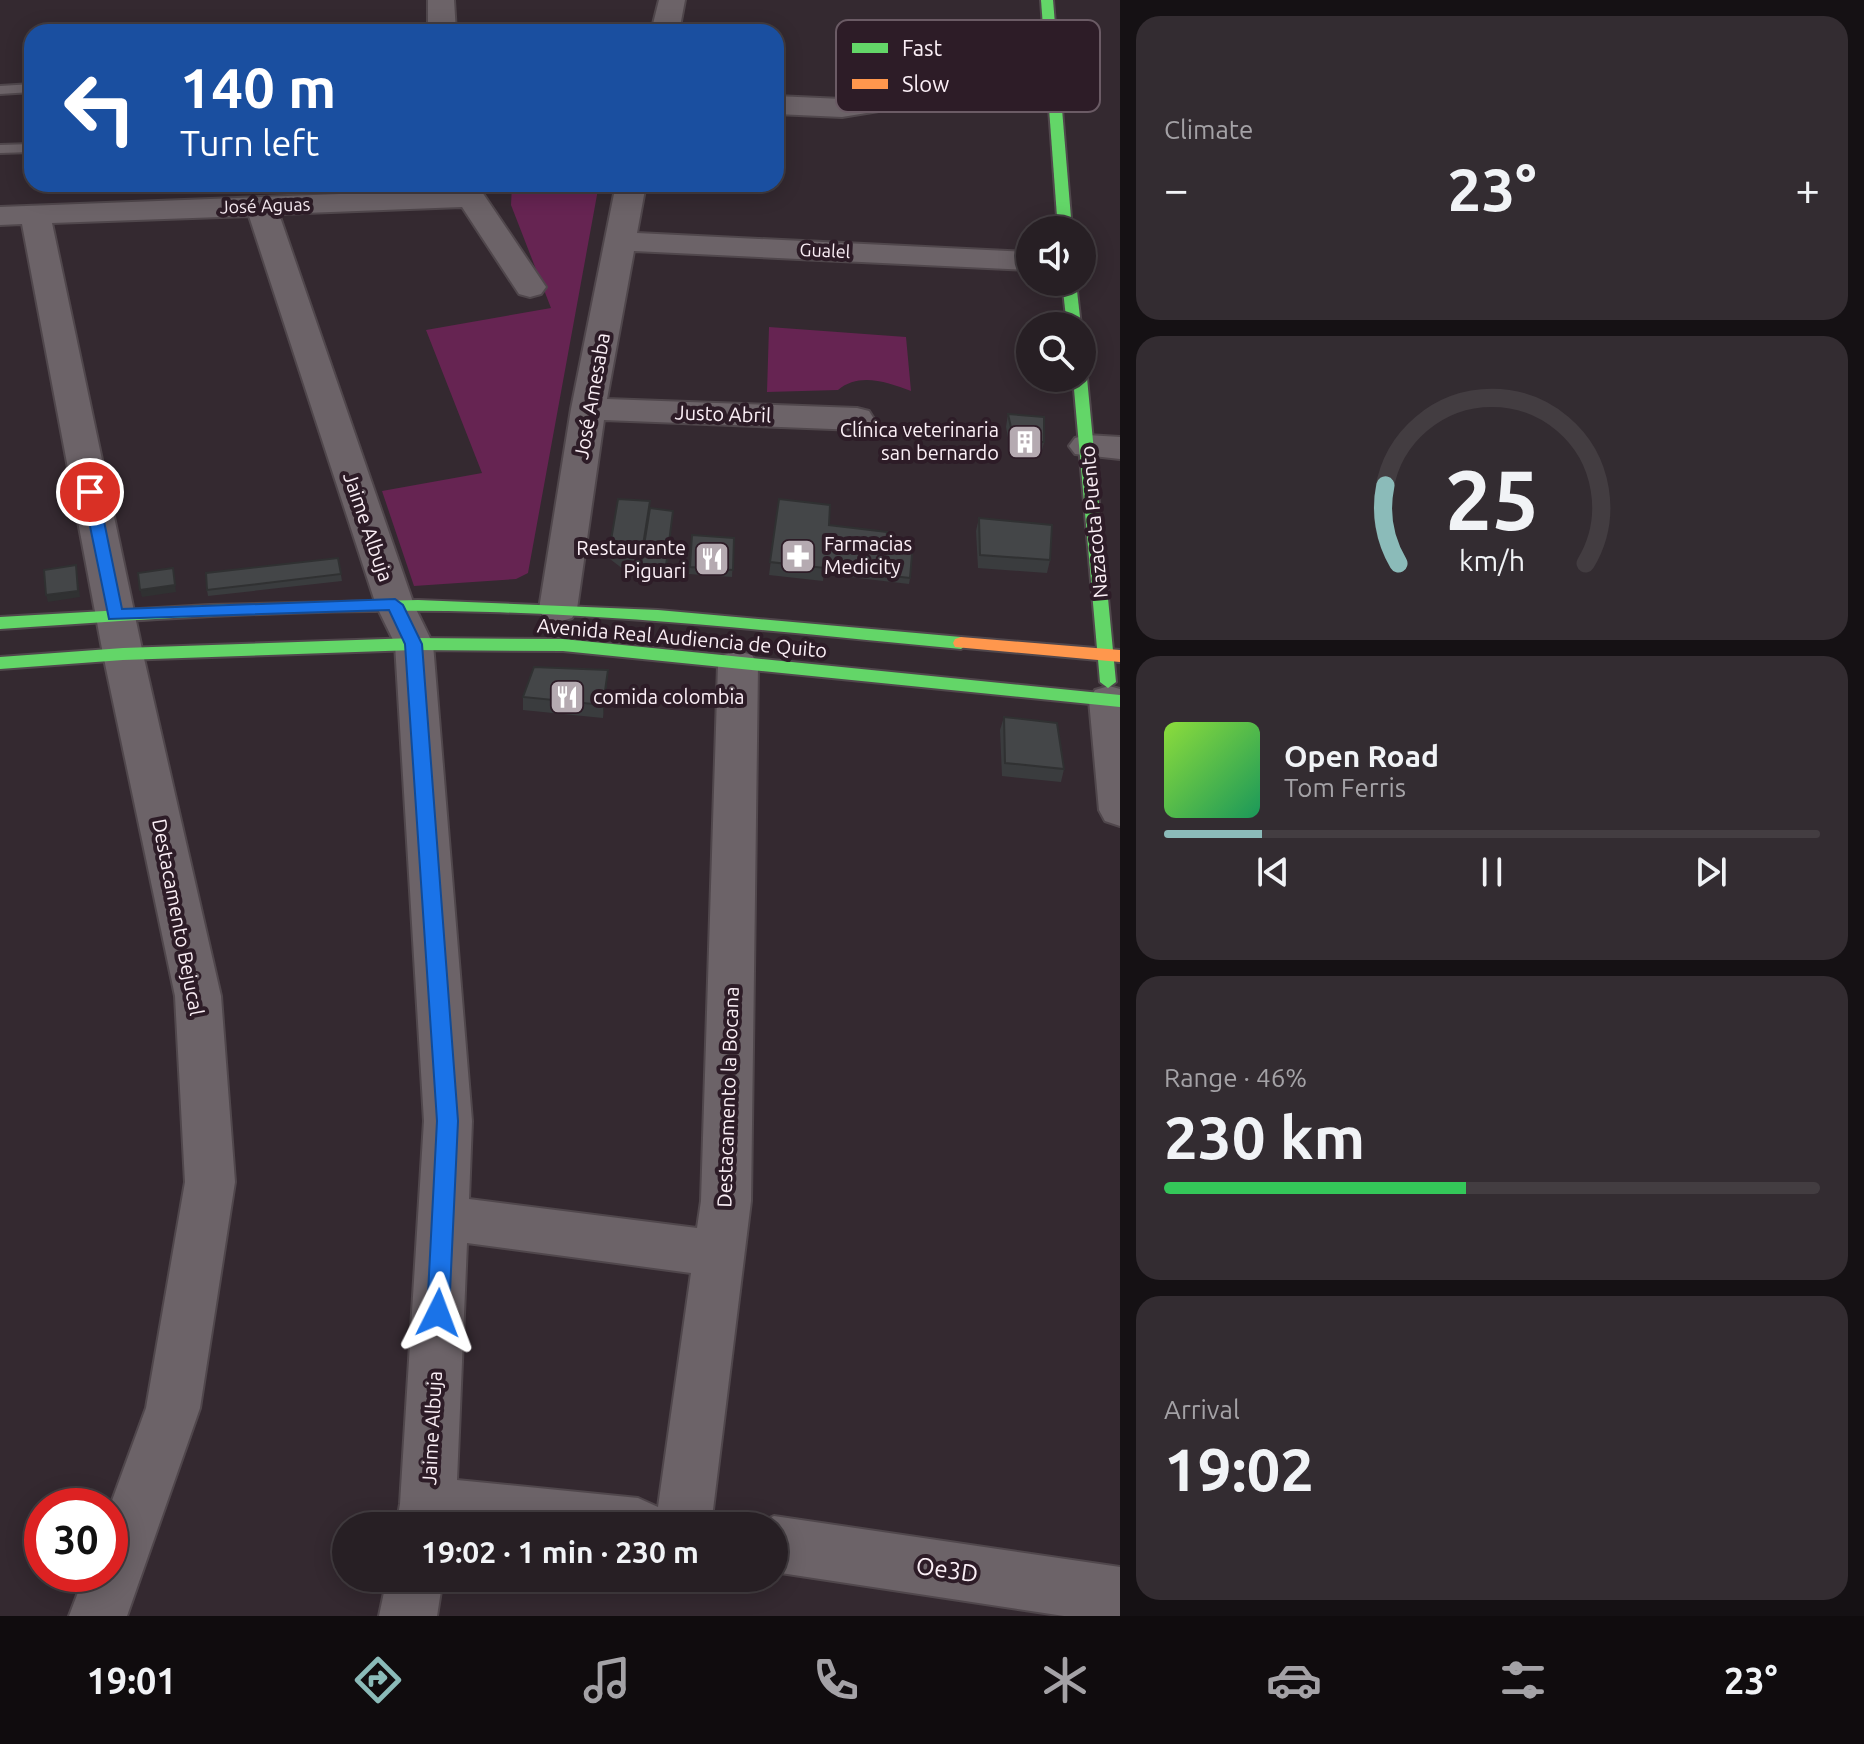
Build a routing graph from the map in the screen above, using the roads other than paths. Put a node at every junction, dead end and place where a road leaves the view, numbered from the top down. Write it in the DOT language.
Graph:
graph roads {
  1 [pos="441,0"];
  2 [pos="672,0"];
  3 [pos="1047,0"];
  4 [pos="1049,20"];
  5 [pos="442,24"];
  6 [pos="667,24"];
  7 [pos="24,88"];
  8 [pos="0,90"];
  9 [pos="784,105"];
  10 [pos="836,108"];
  11 [pos="1056,112"];
  12 [pos="24,148"];
  13 [pos="0,149"];
  14 [pos="629,192"];
  15 [pos="261,206"];
  16 [pos="35,214"];
  17 [pos="0,216"];
  18 [pos="1064,216"];
  19 [pos="619,241"];
  20 [pos="1016,260"];
  21 [pos="530,287"];
  22 [pos="1085,392"];
  23 [pos="588,409"];
  24 [pos="857,419"];
  25 [pos="1103,447"];
  26 [pos="558,609"];
  27 [pos="0,623"];
  28 [pos="404,624"];
  29 [pos="119,635"];
  30 [pos="1113,656"];
  31 [pos="0,663"];
  32 [pos="738,665"];
  33 [pos="1114,700"];
  34 [pos="1120,810"];
  35 [pos="443,1218"];
  36 [pos="720,1254"];
  37 [pos="426,1512"];
  38 [pos="685,1512"];
  39 [pos="788,1546"];
  40 [pos="412,1592"];
  41 [pos="1120,1596"];
  42 [pos="98,1616"];
  43 [pos="408,1616"];
  1 -- 5 [label="street"];
  2 -- 6 [label="street"];
  3 -- 4 [label="main road"];
  7 -- 8 [label="lane"];
  9 -- 10 [label="street"];
  11 -- 18 [label="main road"];
  12 -- 13 [label="lane"];
  14 -- 19 [label="street, José Amesaba"];
  15 -- 16 [label="street, José Aguas"];
  15 -- 21 [label="street, José Aguas"];
  15 -- 28 [label="street, Jaime Albuja"];
  16 -- 17 [label="street, José Aguas"];
  16 -- 29 [label="street, Destacamento Bejucal"];
  19 -- 20 [label="street, Gualel"];
  19 -- 23 [label="street, José Amesaba"];
  22 -- 25 [label="main road, Nazacota Puento"];
  23 -- 24 [label="street, Justo Abril"];
  23 -- 26 [label="street, José Amesaba"];
  25 -- 30 [label="main road, Nazacota Puento"];
  26 -- 28 [label="main road, Avenida Real Audiencia de Quito"];
  26 -- 30 [label="main road, Avenida Real Audiencia de Quito"];
  27 -- 29 [label="main road, Avenida Real Audiencia de Quito"];
  28 -- 29 [label="main road, Avenida Real Audiencia de Quito"];
  28 -- 29 [label="main road, Avenida Real Audiencia de Quito"];
  28 -- 32 [label="main road, Avenida Real Audiencia de Quito"];
  28 -- 35 [label="street, Jaime Albuja"];
  29 -- 31 [label="main road, Avenida Real Audiencia de Quito"];
  29 -- 42 [label="street, Destacamento Bejucal"];
  30 -- 33 [label="main road, Nazacota Puento"];
  32 -- 33 [label="main road, Avenida Real Audiencia de Quito"];
  32 -- 36 [label="street, Destacamento la Bocana"];
  33 -- 34 [label="street, Nazacota Puento"];
  35 -- 36 [label="street"];
  35 -- 37 [label="street, Jaime Albuja"];
  36 -- 38 [label="street, Destacamento la Bocana"];
  39 -- 41 [label="street, Oe3D"];
  40 -- 43 [label="street"];
}
